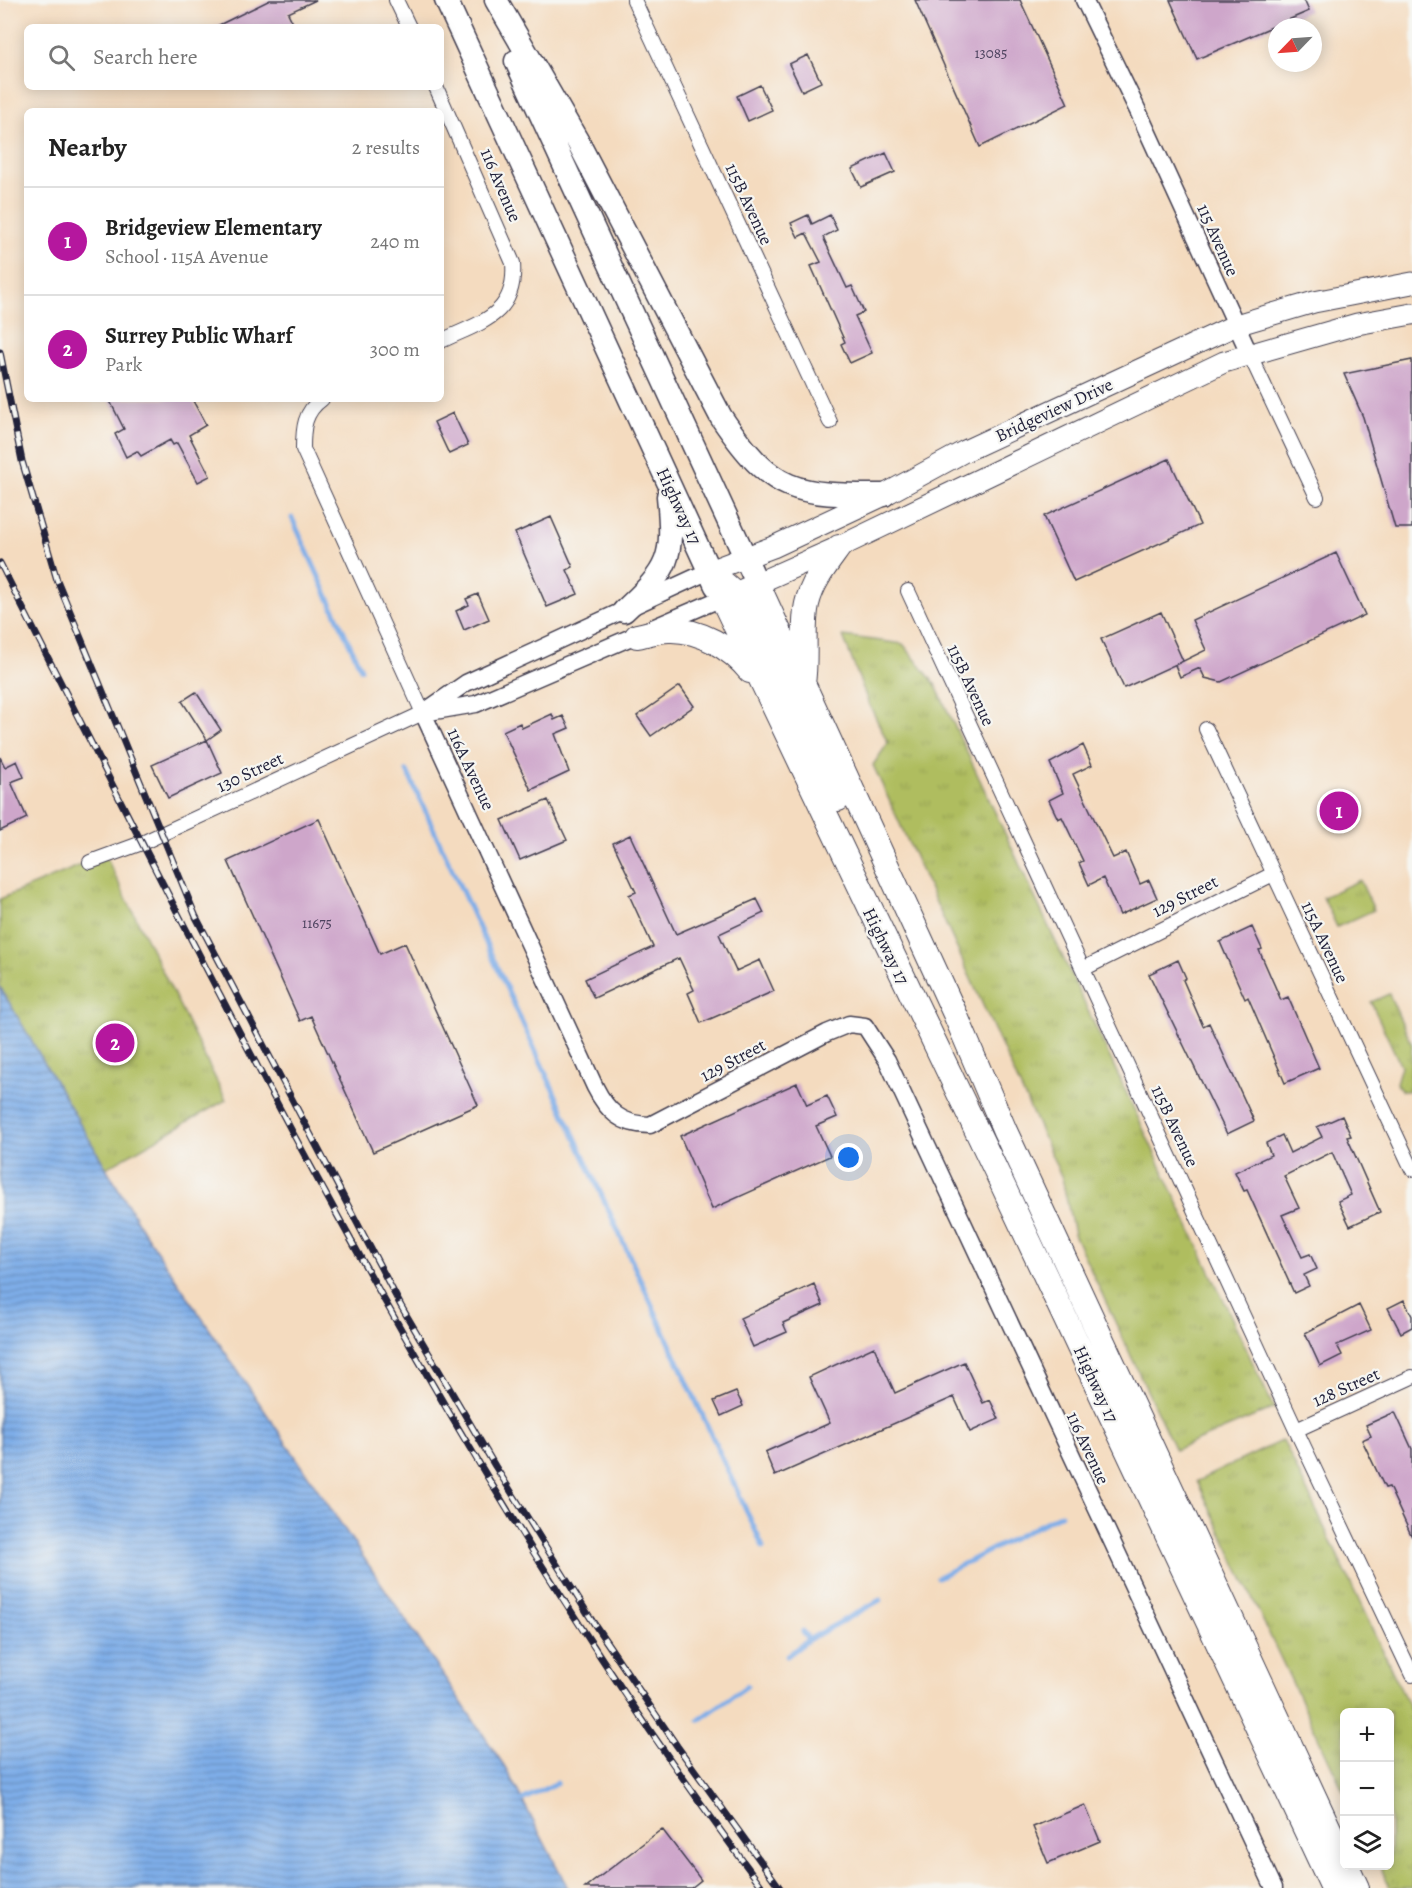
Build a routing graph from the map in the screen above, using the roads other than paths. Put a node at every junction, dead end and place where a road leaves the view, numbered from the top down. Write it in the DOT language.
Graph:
graph roads {
  1 [pos="396,0"];
  2 [pos="446,0"];
  3 [pos="488,0"];
  4 [pos="496,0"];
  5 [pos="634,0"];
  6 [pos="1084,0"];
  7 [pos="408,24"];
  8 [pos="437,90"];
  9 [pos="1412,283"];
  10 [pos="1412,314"];
  11 [pos="1236,325"];
  12 [pos="444,339"];
  13 [pos="1249,353"];
  14 [pos="318,402"];
  15 [pos="831,422"];
  16 [pos="667,480"];
  17 [pos="884,495"];
  18 [pos="1317,497"];
  19 [pos="839,548"];
  20 [pos="745,558"];
  21 [pos="709,571"];
  22 [pos="757,583"];
  23 [pos="908,591"];
  24 [pos="728,596"];
  25 [pos="624,611"];
  26 [pos="637,636"];
  27 [pos="803,683"];
  28 [pos="763,687"];
  29 [pos="423,713"];
  30 [pos="1206,729"];
  31 [pos="90,862"];
  32 [pos="1273,874"];
  33 [pos="1083,969"];
  34 [pos="955,1014"];
  35 [pos="865,1026"];
  36 [pos="620,1120"];
  37 [pos="1412,1169"];
  38 [pos="1412,1377"];
  39 [pos="1296,1430"];
  40 [pos="1412,1675"];
  41 [pos="1340,1852"];
  42 [pos="1349,1870"];
  43 [pos="1274,1888"];
  44 [pos="1333,1888"];
  45 [pos="1357,1888"];
  1 -- 7 [label="street"];
  2 -- 16 [label="highway, Highway 17"];
  3 -- 20 [label="highway, Highway 17"];
  4 -- 17 [label="highway"];
  5 -- 15 [label="street, 115B Avenue"];
  6 -- 11 [label="street, 115 Avenue"];
  8 -- 12 [label="street, 116 Avenue"];
  9 -- 11 [label="main road, Bridgeview Drive"];
  10 -- 13 [label="main road, Bridgeview Drive"];
  11 -- 13 [label="street, 115 Avenue"];
  11 -- 17 [label="main road, Bridgeview Drive"];
  13 -- 18 [label="street, 115 Avenue"];
  13 -- 19 [label="main road, Bridgeview Drive"];
  14 -- 29 [label="street, 116A Avenue"];
  16 -- 21 [label="highway, Highway 17"];
  16 -- 25 [label="highway"];
  17 -- 20 [label="main road, Bridgeview Drive"];
  19 -- 22 [label="main road, Bridgeview Drive"];
  19 -- 27 [label="highway"];
  20 -- 21 [label="main road, Bridgeview Drive"];
  20 -- 22 [label="highway, Highway 17"];
  21 -- 24 [label="highway"];
  21 -- 25 [label="street, 130 Street"];
  22 -- 24 [label="main road, Bridgeview Drive"];
  22 -- 27 [label="highway, Highway 17"];
  23 -- 33 [label="street, 115B Avenue"];
  24 -- 26 [label="street, 130 Street"];
  24 -- 28 [label="highway, Highway 17"];
  24 -- 34 [label="highway"];
  25 -- 29 [label="street, 130 Street"];
  26 -- 28 [label="highway"];
  26 -- 29 [label="street, 130 Street"];
  27 -- 34 [label="highway, Highway 17"];
  28 -- 44 [label="highway, Highway 17"];
  29 -- 31 [label="street, 130 Street"];
  29 -- 36 [label="street, 116A Avenue"];
  30 -- 32 [label="street, 115A Avenue"];
  32 -- 33 [label="street, 129 Street"];
  32 -- 37 [label="street, 115A Avenue"];
  33 -- 39 [label="street, 115B Avenue"];
  34 -- 41 [label="highway, Highway 17"];
  35 -- 36 [label="street, 129 Street"];
  35 -- 43 [label="street, 116 Avenue"];
  38 -- 39 [label="street, 128 Street"];
  39 -- 40 [label="street, 115B Avenue"];
  42 -- 45 [label="highway"];
}
